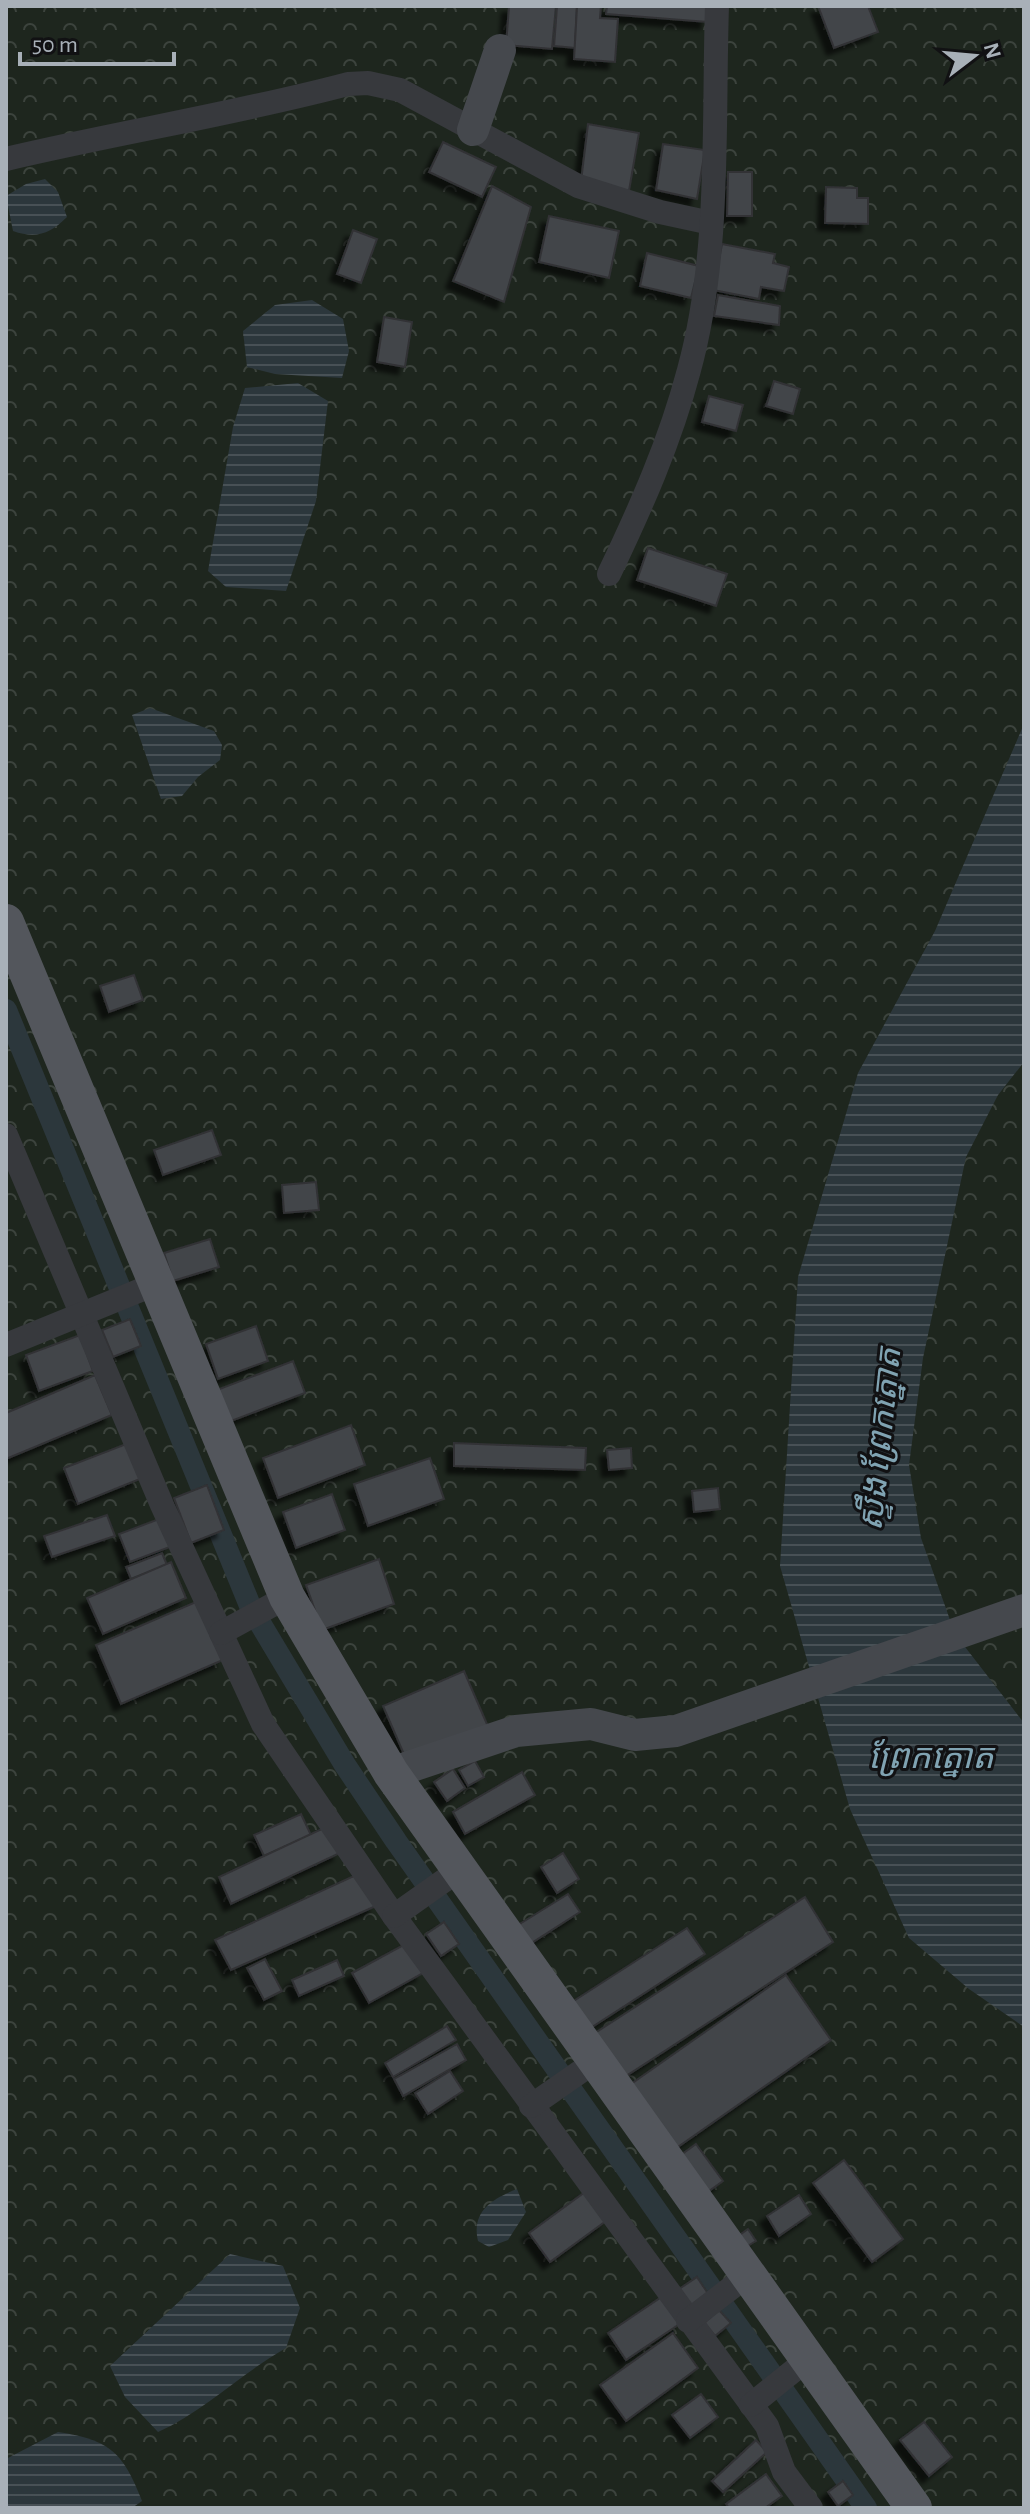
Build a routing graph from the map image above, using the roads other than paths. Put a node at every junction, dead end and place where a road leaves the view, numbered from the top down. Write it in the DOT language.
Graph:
graph roads {
  1 [pos="717,6"];
  2 [pos="500,50"];
  3 [pos="473,130"];
  4 [pos="6,159"];
  5 [pos="711,223"];
  6 [pos="609,574"];
  7 [pos="6,922"];
  8 [pos="6,1135"];
  9 [pos="142,1290"];
  10 [pos="88,1313"];
  11 [pos="6,1345"];
  12 [pos="276,1603"];
  13 [pos="1024,1610"];
  14 [pos="228,1630"];
  15 [pos="391,1773"];
  16 [pos="450,1876"];
  17 [pos="402,1910"];
  18 [pos="597,2060"];
  19 [pos="531,2106"];
  20 [pos="748,2275"];
  21 [pos="688,2321"];
  22 [pos="808,2359"];
  23 [pos="751,2405"];
  24 [pos="811,2508"];
  25 [pos="914,2508"];
  1 -- 5 [label="street"];
  2 -- 3 [label="street"];
  3 -- 4 [label="street"];
  3 -- 5 [label="street"];
  5 -- 6 [label="street"];
  7 -- 9 [label="main road"];
  8 -- 10 [label="street"];
  9 -- 10 [label="street"];
  9 -- 12 [label="main road"];
  10 -- 11 [label="street"];
  10 -- 14 [label="street"];
  12 -- 14 [label="street"];
  12 -- 15 [label="main road"];
  13 -- 15 [label="street"];
  14 -- 17 [label="street"];
  15 -- 16 [label="main road"];
  16 -- 17 [label="street"];
  16 -- 18 [label="main road"];
  17 -- 19 [label="street"];
  18 -- 19 [label="street"];
  18 -- 20 [label="main road"];
  19 -- 21 [label="street"];
  20 -- 21 [label="street"];
  20 -- 22 [label="main road"];
  21 -- 23 [label="street"];
  22 -- 23 [label="street"];
  22 -- 25 [label="main road"];
  23 -- 24 [label="street"];
}
